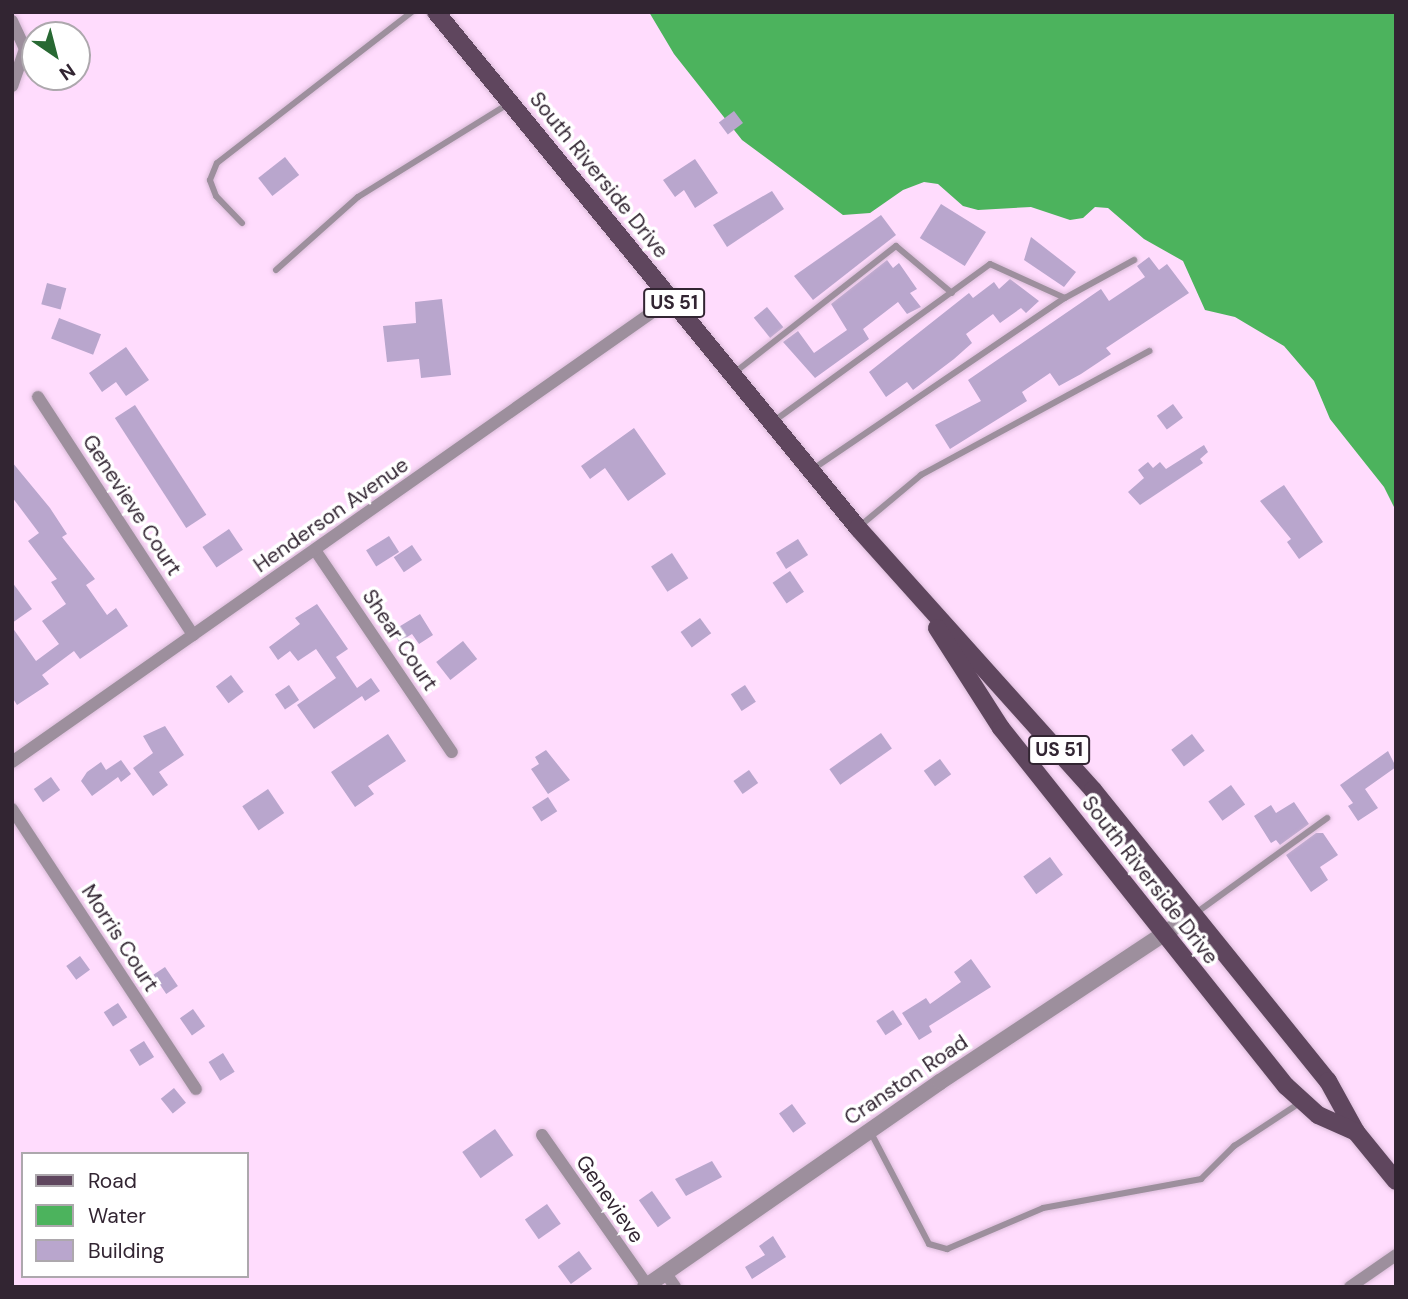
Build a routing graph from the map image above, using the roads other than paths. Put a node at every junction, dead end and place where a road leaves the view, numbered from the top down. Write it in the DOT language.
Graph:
graph roads {
  1 [pos="412,12"];
  2 [pos="436,12"];
  3 [pos="12,21"];
  4 [pos="12,86"];
  5 [pos="510,103"];
  6 [pos="242,223"];
  7 [pos="1133,260"];
  8 [pos="276,270"];
  9 [pos="952,293"];
  10 [pos="1065,298"];
  11 [pos="671,299"];
  12 [pos="1149,351"];
  13 [pos="732,374"];
  14 [pos="38,397"];
  15 [pos="772,423"];
  16 [pos="811,470"];
  17 [pos="858,527"];
  18 [pos="315,550"];
  19 [pos="915,592"];
  20 [pos="193,635"];
  21 [pos="452,752"];
  22 [pos="12,762"];
  23 [pos="12,809"];
  24 [pos="1327,818"];
  25 [pos="1194,914"];
  26 [pos="1163,935"];
  27 [pos="197,1089"];
  28 [pos="1301,1102"];
  29 [pos="869,1130"];
  30 [pos="1356,1132"];
  31 [pos="542,1135"];
  32 [pos="1396,1181"];
  33 [pos="1396,1255"];
  34 [pos="665,1272"];
  35 [pos="646,1286"];
  36 [pos="675,1287"];
  37 [pos="1350,1287"];
  1 -- 6 [label="lane"];
  2 -- 5 [label="main road, South Riverside Drive / US 51"];
  3 -- 4 [label="street"];
  5 -- 8 [label="lane"];
  5 -- 11 [label="main road, South Riverside Drive / US 51"];
  7 -- 10 [label="lane"];
  9 -- 10 [label="lane"];
  9 -- 13 [label="lane"];
  9 -- 15 [label="lane"];
  10 -- 16 [label="lane"];
  11 -- 13 [label="main road, South Riverside Drive / US 51"];
  11 -- 18 [label="street, Henderson Avenue"];
  12 -- 17 [label="lane"];
  13 -- 15 [label="main road, South Riverside Drive / US 51"];
  14 -- 20 [label="street, Genevieve Court"];
  15 -- 16 [label="main road, South Riverside Drive / US 51"];
  16 -- 17 [label="main road, South Riverside Drive / US 51"];
  17 -- 19 [label="main road, South Riverside Drive / US 51"];
  18 -- 20 [label="street, Henderson Avenue"];
  18 -- 21 [label="street, Shear Court"];
  19 -- 25 [label="main road, South Riverside Drive / US 51"];
  19 -- 26 [label="main road, South Riverside Drive / US 51"];
  20 -- 22 [label="street, Henderson Avenue"];
  23 -- 27 [label="street, Morris Court"];
  24 -- 25 [label="lane"];
  25 -- 26 [label="street, Cranston Road"];
  25 -- 30 [label="main road, South Riverside Drive / US 51"];
  26 -- 28 [label="main road, South Riverside Drive / US 51"];
  26 -- 29 [label="street, Cranston Road"];
  28 -- 29 [label="lane"];
  28 -- 30 [label="main road, South Riverside Drive / US 51"];
  29 -- 34 [label="street, Cranston Road"];
  30 -- 32 [label="main road, South Riverside Drive / US 51"];
  31 -- 35 [label="street, Genevieve"];
  33 -- 37 [label="street"];
  34 -- 35 [label="street, Cranston Road"];
  34 -- 36 [label="street"];
}
